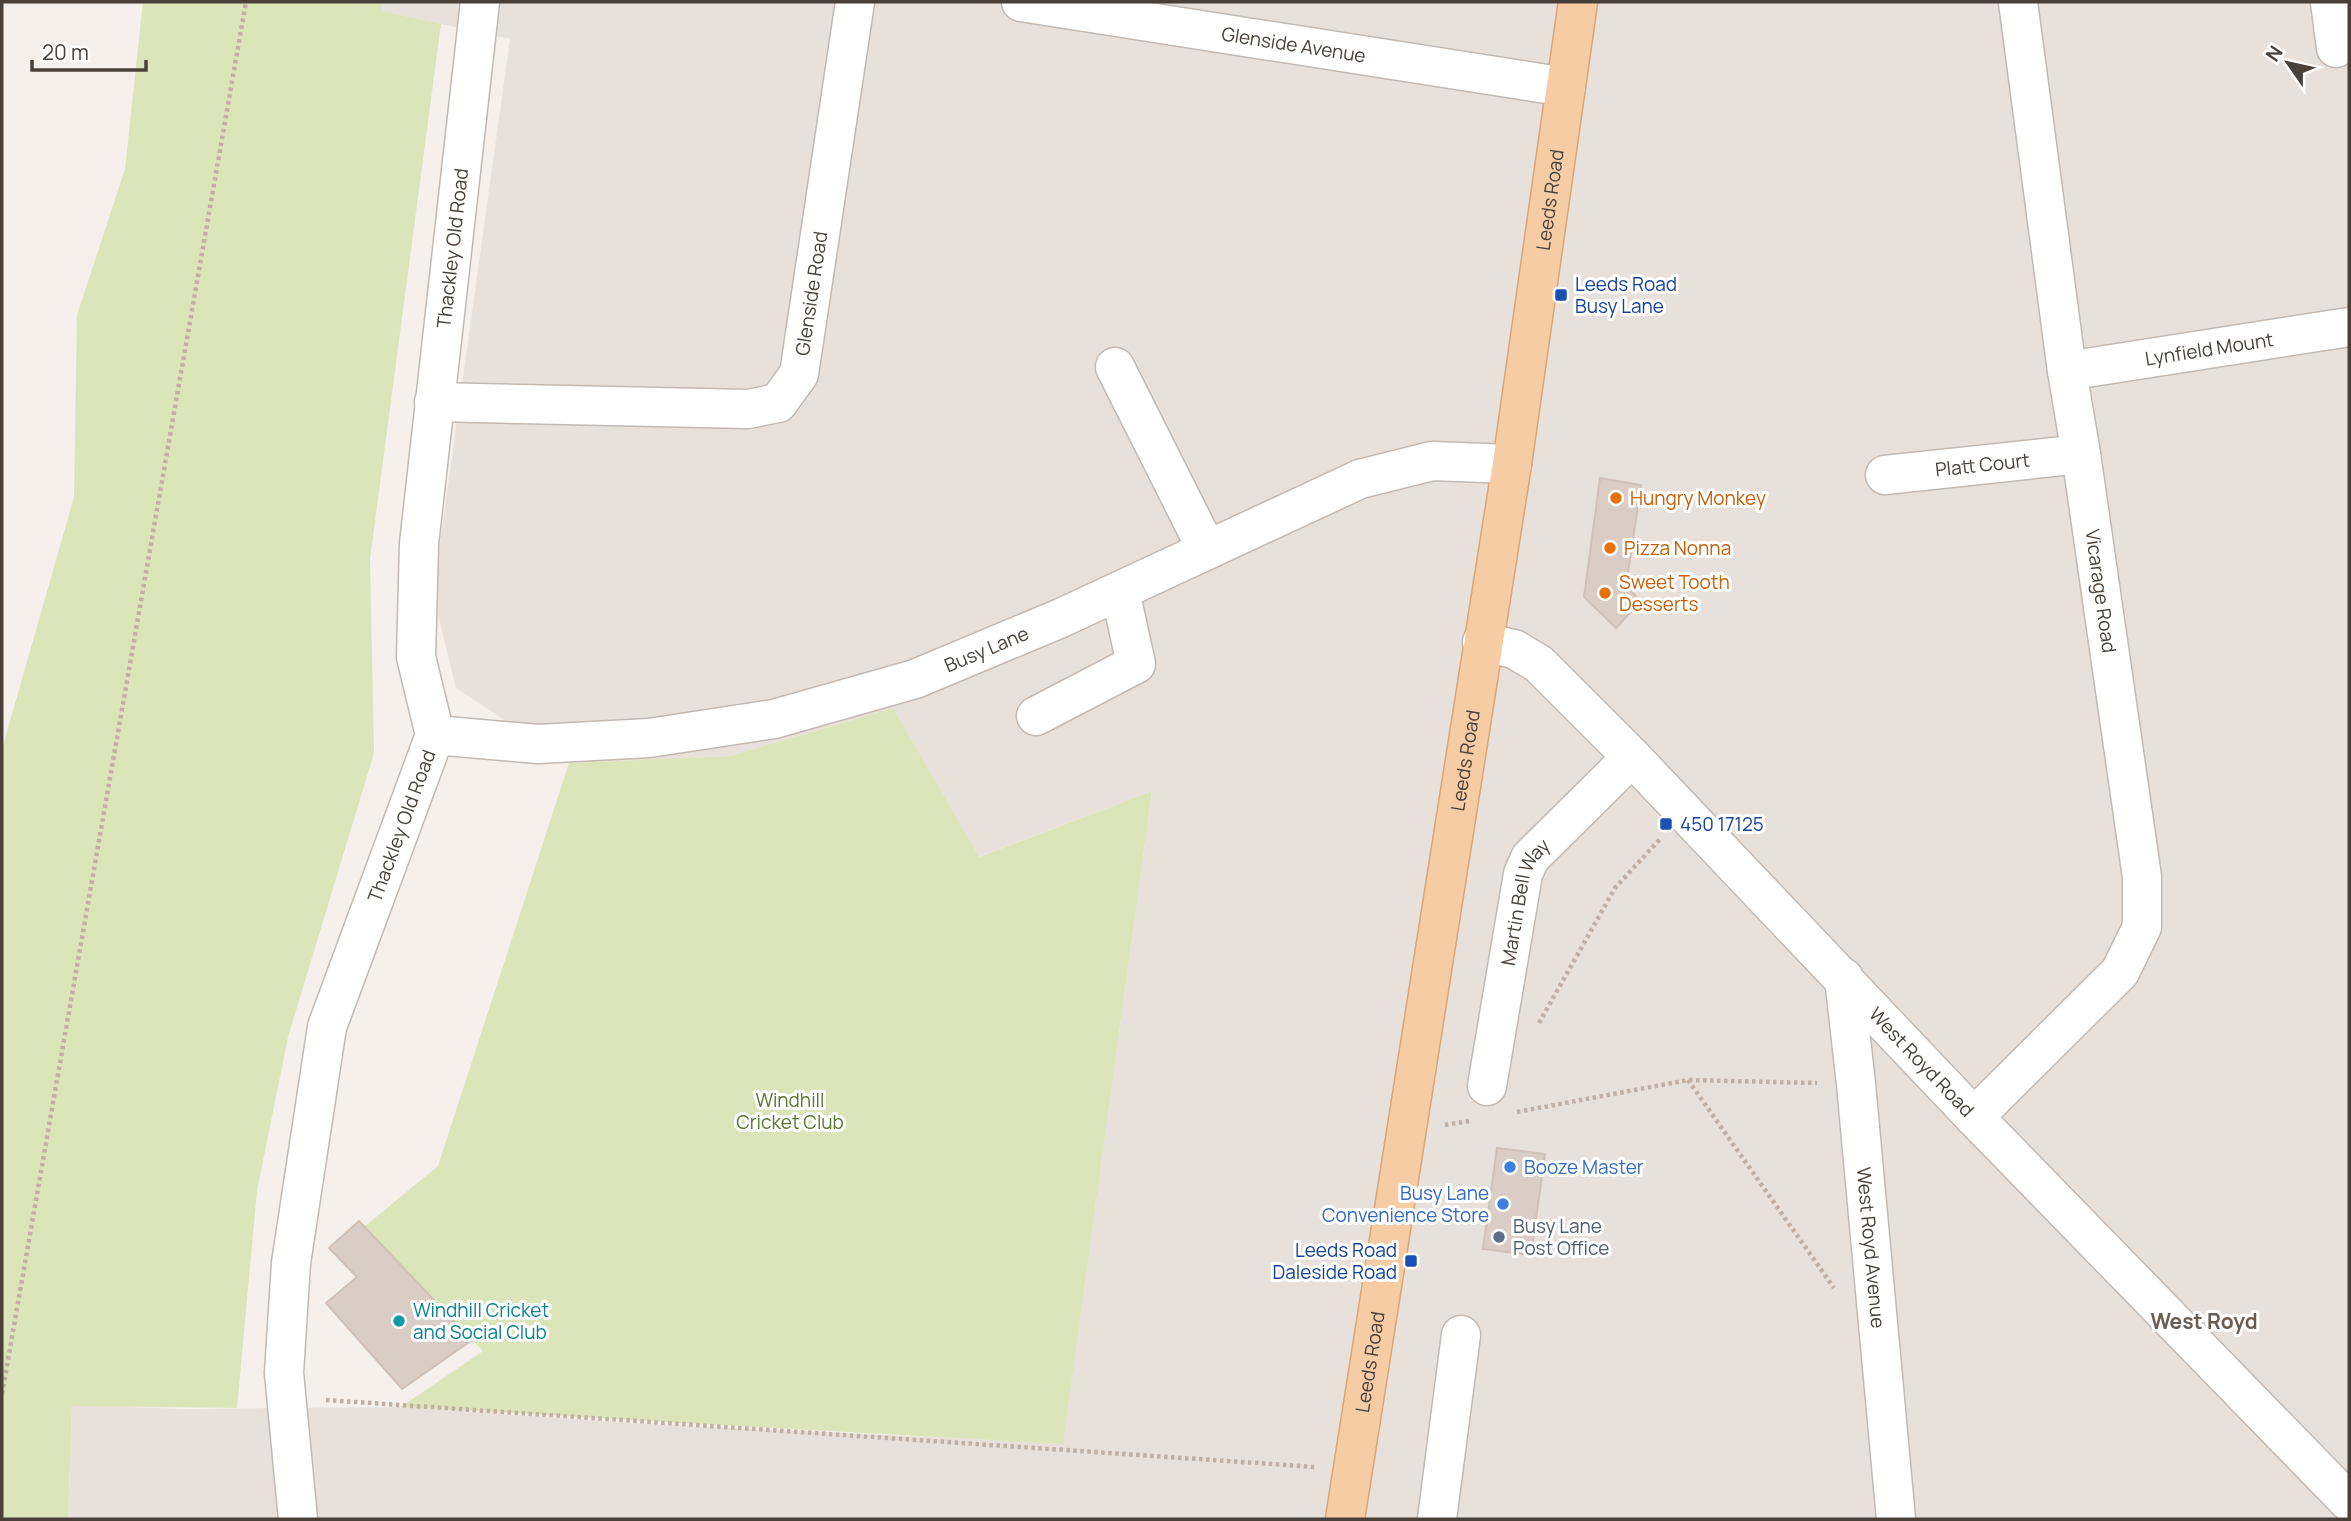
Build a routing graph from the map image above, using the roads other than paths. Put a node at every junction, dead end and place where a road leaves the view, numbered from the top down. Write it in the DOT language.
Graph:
graph roads {
  1 [pos="480,2"];
  2 [pos="855,2"];
  3 [pos="1021,2"];
  4 [pos="1577,2"];
  5 [pos="2018,2"];
  6 [pos="2330,2"];
  7 [pos="2336,48"];
  8 [pos="1566,87"];
  9 [pos="2349,327"];
  10 [pos="1115,367"];
  11 [pos="2067,371"];
  12 [pos="434,402"];
  13 [pos="2081,454"];
  14 [pos="1512,464"];
  15 [pos="1885,475"];
  16 [pos="1207,550"];
  17 [pos="1120,591"];
  18 [pos="1482,642"];
  19 [pos="1036,716"];
  20 [pos="435,735"];
  21 [pos="1632,757"];
  22 [pos="1844,978"];
  23 [pos="1481,1103"];
  24 [pos="1974,1117"];
  25 [pos="1461,1335"];
  26 [pos="2349,1502"];
  27 [pos="298,1519"];
  28 [pos="1346,1519"];
  29 [pos="1437,1519"];
  30 [pos="1896,1519"];
  1 -- 12 [label="street, Thackley Old Road"];
  2 -- 12 [label="street, Glenside Road"];
  3 -- 8 [label="street, Glenside Avenue"];
  4 -- 8 [label="main road, Leeds Road"];
  5 -- 11 [label="street, Vicarage Road"];
  6 -- 7 [label="street"];
  8 -- 14 [label="main road, Leeds Road"];
  9 -- 11 [label="street, Lynfield Mount"];
  10 -- 16 [label="street"];
  11 -- 13 [label="street, Vicarage Road"];
  12 -- 20 [label="street, Thackley Old Road"];
  13 -- 15 [label="street, Platt Court"];
  13 -- 24 [label="street, Vicarage Road"];
  14 -- 16 [label="street, Busy Lane"];
  14 -- 18 [label="main road, Leeds Road"];
  16 -- 17 [label="street, Busy Lane"];
  17 -- 19 [label="street"];
  17 -- 20 [label="street, Busy Lane"];
  18 -- 21 [label="street, West Royd Road"];
  18 -- 28 [label="main road, Leeds Road"];
  20 -- 27 [label="street, Thackley Old Road"];
  21 -- 22 [label="street, West Royd Road"];
  21 -- 23 [label="street, Martin Bell Way"];
  22 -- 24 [label="street, West Royd Road"];
  22 -- 30 [label="street, West Royd Avenue"];
  24 -- 26 [label="street, West Royd Road"];
  25 -- 29 [label="street"];
}
